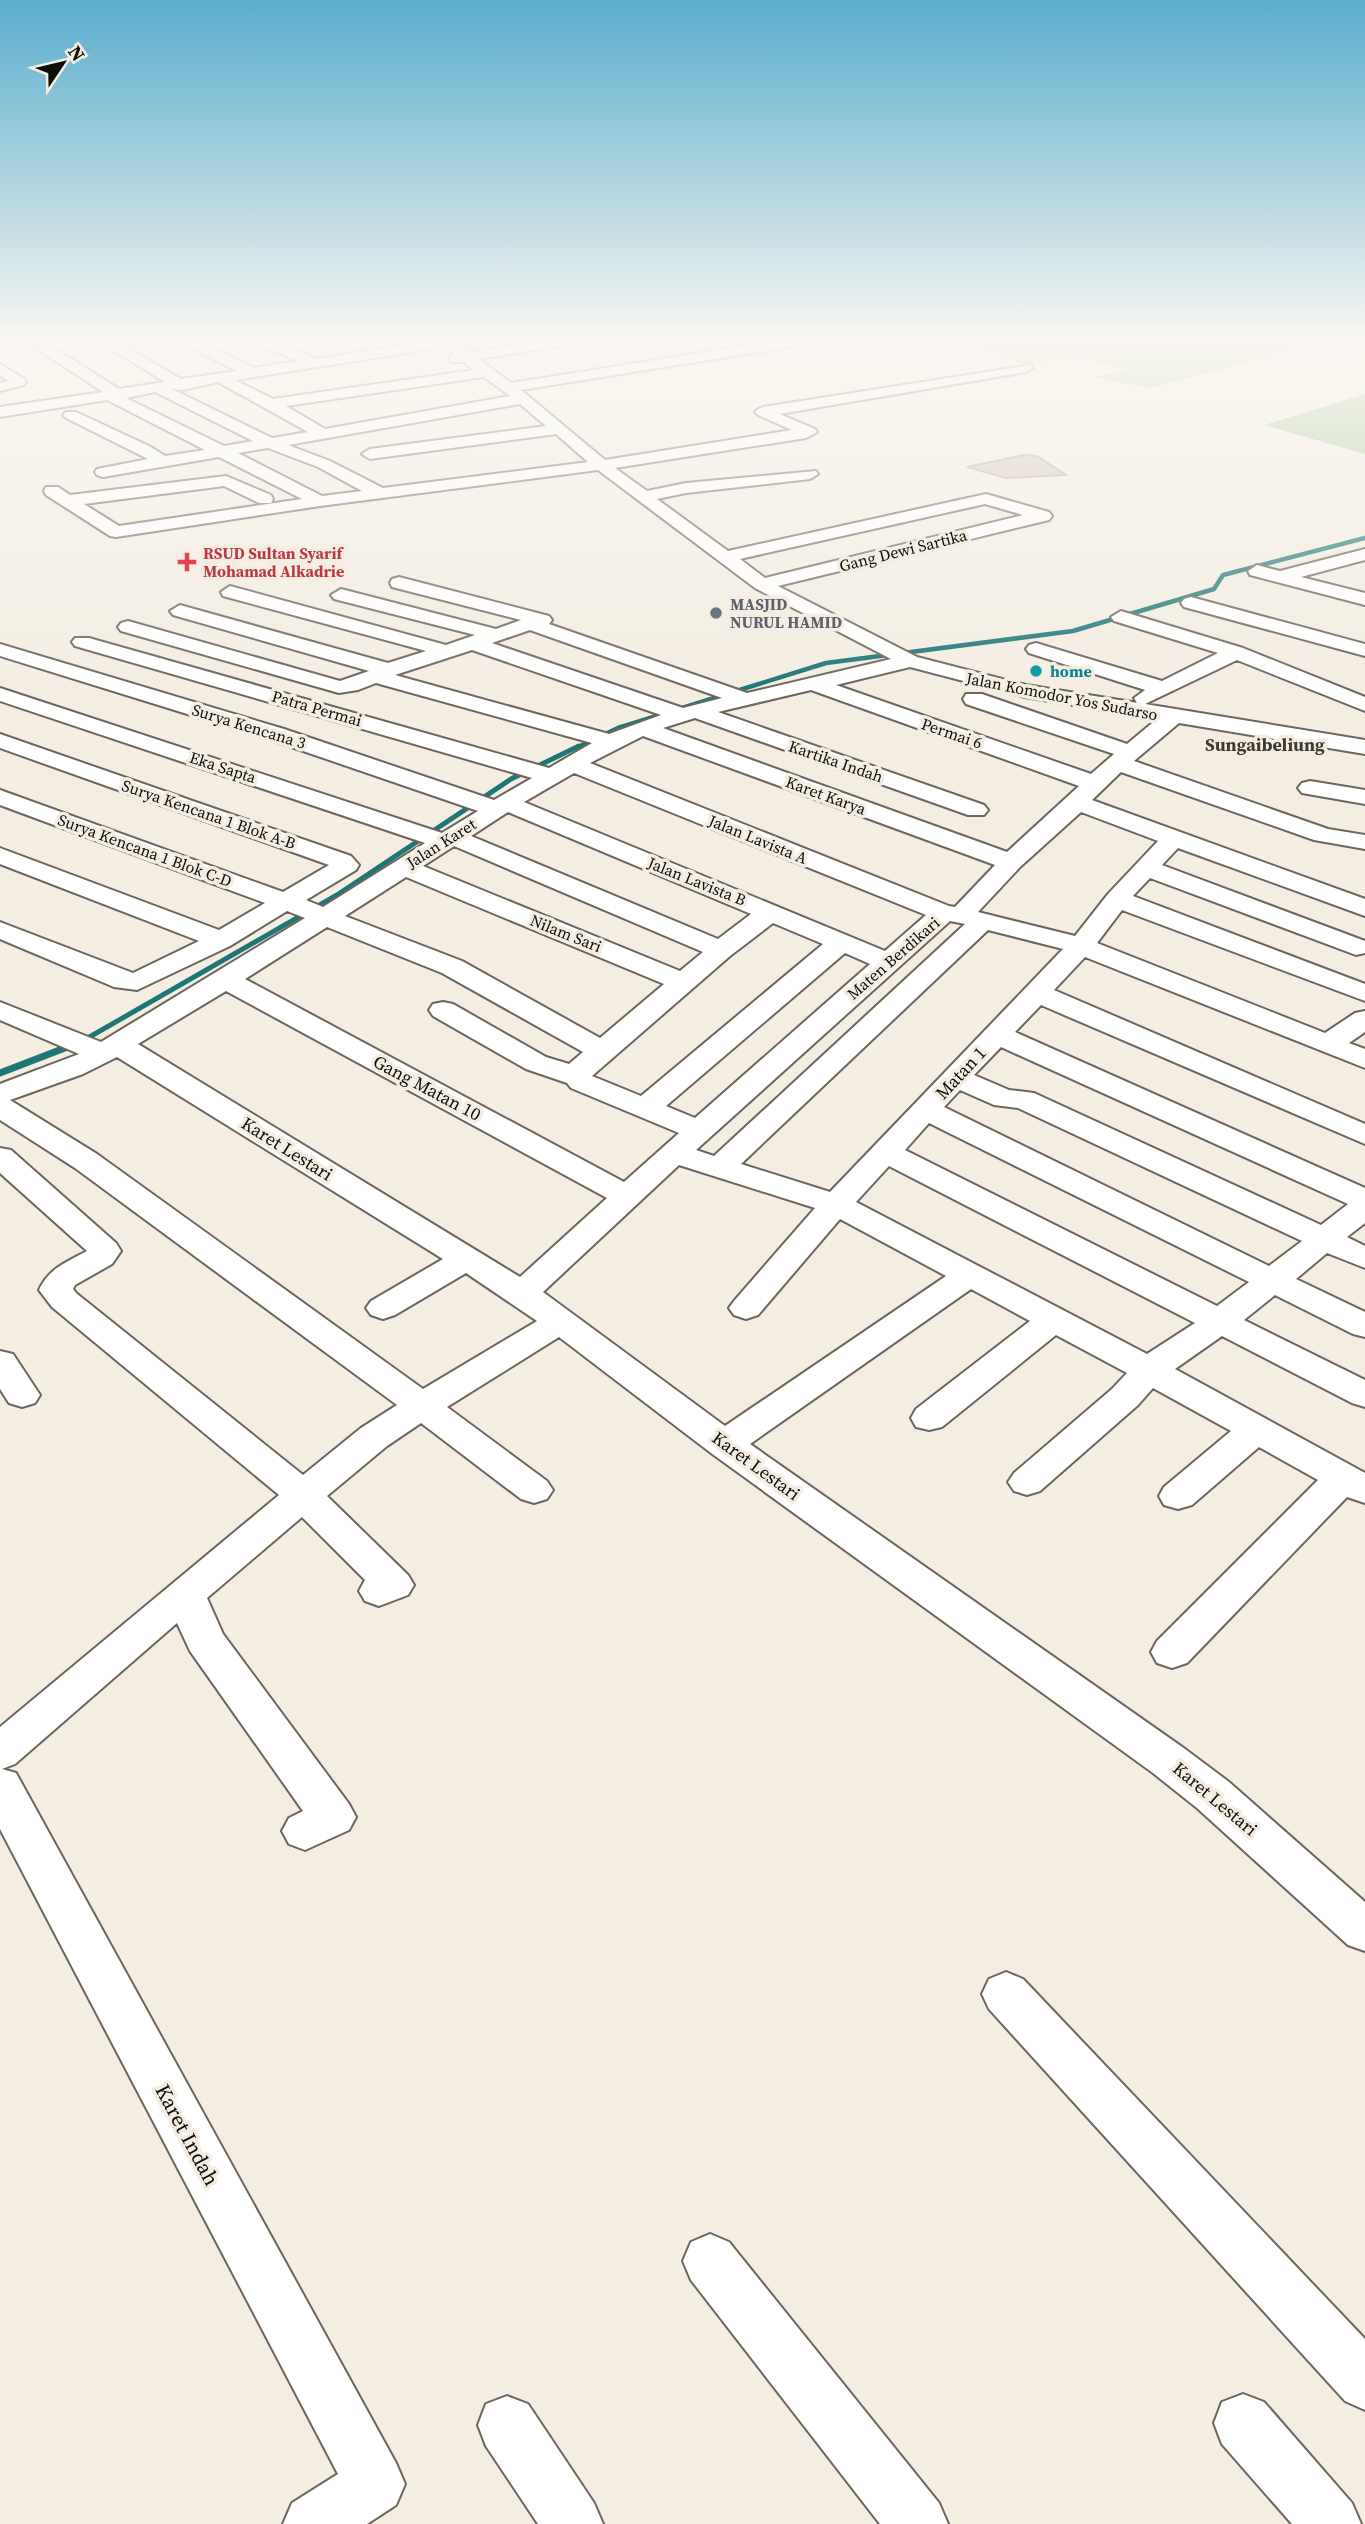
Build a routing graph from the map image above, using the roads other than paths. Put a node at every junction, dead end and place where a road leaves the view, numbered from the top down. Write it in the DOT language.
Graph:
graph roads {
  1 [pos="153,456"];
  2 [pos="194,456"];
  3 [pos="226,456"];
  4 [pos="302,456"];
  5 [pos="592,456"];
  6 [pos="660,456"];
  7 [pos="161,461"];
  8 [pos="602,465"];
  9 [pos="103,472"];
  10 [pos="810,474"];
  11 [pos="380,493"];
  12 [pos="643,497"];
  13 [pos="320,501"];
  14 [pos="279,507"];
  15 [pos="1365,554"];
  16 [pos="724,557"];
  17 [pos="1257,571"];
  18 [pos="1279,577"];
  19 [pos="399,583"];
  20 [pos="762,584"];
  21 [pos="230,592"];
  22 [pos="341,595"];
  23 [pos="1365,599"];
  24 [pos="1191,603"];
  25 [pos="180,611"];
  26 [pos="530,624"];
  27 [pos="128,627"];
  28 [pos="498,635"];
  29 [pos="82,642"];
  30 [pos="472,643"];
  31 [pos="1137,643"];
  32 [pos="1037,649"];
  33 [pos="0,650"];
  34 [pos="1365,650"];
  35 [pos="447,651"];
  36 [pos="1236,652"];
  37 [pos="885,658"];
  38 [pos="1185,658"];
  39 [pos="909,660"];
  40 [pos="1208,666"];
  41 [pos="382,673"];
  42 [pos="323,683"];
  43 [pos="811,683"];
  44 [pos="1163,688"];
  45 [pos="0,694"];
  46 [pos="733,694"];
  47 [pos="287,700"];
  48 [pos="1365,705"];
  49 [pos="1124,709"];
  50 [pos="685,713"];
  51 [pos="1173,717"];
  52 [pos="642,728"];
  53 [pos="1365,730"];
  54 [pos="608,740"];
  55 [pos="0,741"];
  56 [pos="1323,741"];
  57 [pos="1365,747"];
  58 [pos="1123,758"];
  59 [pos="556,772"];
  60 [pos="1310,788"];
  61 [pos="1086,793"];
  62 [pos="0,797"];
  63 [pos="1365,797"];
  64 [pos="497,806"];
  65 [pos="976,810"];
  66 [pos="1323,835"];
  67 [pos="1175,837"];
  68 [pos="445,839"];
  69 [pos="1365,842"];
  70 [pos="1365,850"];
  71 [pos="0,855"];
  72 [pos="1011,862"];
  73 [pos="403,867"];
  74 [pos="1146,868"];
  75 [pos="1117,899"];
  76 [pos="287,903"];
  77 [pos="1365,908"];
  78 [pos="771,912"];
  79 [pos="319,915"];
  80 [pos="963,916"];
  81 [pos="0,930"];
  82 [pos="220,940"];
  83 [pos="842,942"];
  84 [pos="1361,944"];
  85 [pos="1081,946"];
  86 [pos="721,950"];
  87 [pos="888,962"];
  88 [pos="1317,974"];
  89 [pos="225,980"];
  90 [pos="683,982"];
  91 [pos="1035,992"];
  92 [pos="1365,993"];
  93 [pos="0,1010"];
  94 [pos="443,1010"];
  95 [pos="1365,1019"];
  96 [pos="996,1034"];
  97 [pos="1328,1044"];
  98 [pos="106,1049"];
  99 [pos="602,1051"];
  100 [pos="1365,1059"];
  101 [pos="577,1077"];
  102 [pos="956,1078"];
  103 [pos="0,1094"];
  104 [pos="0,1107"];
  105 [pos="645,1108"];
  106 [pos="926,1110"];
  107 [pos="701,1131"];
  108 [pos="1365,1135"];
  109 [pos="674,1153"];
  110 [pos="887,1153"];
  111 [pos="0,1157"];
  112 [pos="720,1167"];
  113 [pos="629,1197"];
  114 [pos="1365,1200"];
  115 [pos="836,1204"];
  116 [pos="1365,1207"];
  117 [pos="1325,1239"];
  118 [pos="1365,1258"];
  119 [pos="467,1259"];
  120 [pos="969,1275"];
  121 [pos="1274,1280"];
  122 [pos="522,1293"];
  123 [pos="383,1308"];
  124 [pos="746,1308"];
  125 [pos="1054,1319"];
  126 [pos="1222,1320"];
  127 [pos="561,1321"];
  128 [pos="1365,1326"];
  129 [pos="0,1362"];
  130 [pos="1149,1370"];
  131 [pos="22,1395"];
  132 [pos="1365,1395"];
  133 [pos="422,1406"];
  134 [pos="929,1418"];
  135 [pos="1258,1429"];
  136 [pos="724,1444"];
  137 [pos="1027,1482"];
  138 [pos="1354,1484"];
  139 [pos="534,1490"];
  140 [pos="303,1495"];
  141 [pos="1178,1496"];
  142 [pos="379,1591"];
  143 [pos="180,1598"];
  144 [pos="1172,1652"];
  145 [pos="0,1752"];
  146 [pos="0,1786"];
  147 [pos="305,1831"];
  148 [pos="1365,1931"];
  149 [pos="1006,1994"];
  150 [pos="710,2261"];
  151 [pos="1365,2381"];
  152 [pos="1243,2423"];
  153 [pos="507,2425"];
  154 [pos="313,2524"];
  155 [pos="573,2524"];
  156 [pos="918,2524"];
  157 [pos="1331,2524"];
  1 -- 7 [label="street"];
  2 -- 7 [label="street"];
  3 -- 13 [label="street"];
  4 -- 11 [label="street"];
  5 -- 8 [label="street"];
  6 -- 8 [label="street"];
  7 -- 9 [label="street"];
  8 -- 11 [label="street"];
  8 -- 12 [label="street"];
  10 -- 12 [label="street"];
  11 -- 13 [label="street"];
  12 -- 16 [label="street"];
  13 -- 14 [label="street"];
  14 -- 14 [label="street"];
  15 -- 18 [label="street"];
  16 -- 20 [label="street"];
  16 -- 20 [label="street, Gang Dewi Sartika"];
  17 -- 18 [label="street"];
  18 -- 23 [label="street"];
  19 -- 26 [label="street"];
  20 -- 37 [label="street"];
  21 -- 35 [label="street"];
  22 -- 28 [label="street"];
  24 -- 34 [label="street"];
  25 -- 41 [label="street"];
  26 -- 28 [label="street"];
  26 -- 46 [label="street"];
  27 -- 42 [label="street"];
  28 -- 30 [label="street"];
  29 -- 47 [label="street, Patra Permai"];
  30 -- 35 [label="street"];
  30 -- 50 [label="street, Kartika Indah"];
  31 -- 36 [label="street"];
  32 -- 44 [label="street"];
  33 -- 64 [label="street, Surya Kencana 3"];
  35 -- 41 [label="street"];
  36 -- 40 [label="street"];
  36 -- 48 [label="street"];
  37 -- 39 [label="street, Jalan Karet"];
  37 -- 43 [label="street, Jalan Karet"];
  37 -- 58 [label="street"];
  38 -- 40 [label="street"];
  39 -- 49 [label="street, Jalan Komodor Yos Sudarso"];
  40 -- 44 [label="street"];
  41 -- 42 [label="street"];
  41 -- 54 [label="street"];
  42 -- 47 [label="street"];
  43 -- 46 [label="street, Jalan Karet"];
  43 -- 61 [label="street, Permai 6"];
  44 -- 49 [label="street"];
  45 -- 68 [label="street, Eka Sapta"];
  46 -- 50 [label="street, Jalan Karet"];
  47 -- 59 [label="street, Patra Permai"];
  49 -- 51 [label="street, Jalan Komodor Yos Sudarso"];
  50 -- 52 [label="street, Jalan Karet"];
  50 -- 65 [label="street, Kartika Indah"];
  51 -- 56 [label="street, Jalan Komodor Yos Sudarso"];
  51 -- 58 [label="street, Maten Berdikari"];
  52 -- 54 [label="street, Jalan Karet"];
  52 -- 72 [label="street, Karet Karya"];
  53 -- 56 [label="street"];
  54 -- 59 [label="street, Jalan Karet"];
  55 -- 76 [label="street, Surya Kencana 1 Blok A-B"];
  56 -- 57 [label="street, Jalan Komodor Yos Sudarso"];
  58 -- 61 [label="street, Maten Berdikari"];
  58 -- 66 [label="street"];
  59 -- 64 [label="street, Jalan Karet"];
  59 -- 80 [label="street, Jalan Lavista A"];
  60 -- 63 [label="street"];
  61 -- 67 [label="street, Permai 6"];
  61 -- 72 [label="street, Maten Berdikari"];
  62 -- 76 [label="street, Surya Kencana 1 Blok C-D"];
  64 -- 68 [label="street, Jalan Karet"];
  64 -- 78 [label="street, Jalan Lavista B"];
  66 -- 69 [label="street"];
  66 -- 70 [label="street"];
  67 -- 74 [label="street, Matan 1"];
  67 -- 77 [label="street, Permai 6"];
  68 -- 73 [label="street, Jalan Karet"];
  68 -- 86 [label="street, Eka Sapta"];
  71 -- 82 [label="street"];
  72 -- 80 [label="street, Maten Berdikari"];
  73 -- 79 [label="street, Jalan Karet"];
  73 -- 90 [label="street, Nilam Sari"];
  74 -- 75 [label="street, Matan 1"];
  74 -- 84 [label="street"];
  75 -- 85 [label="street, Matan 1"];
  75 -- 88 [label="street"];
  76 -- 79 [label="street, Surya Kencana 1 Blok C-D"];
  76 -- 82 [label="street"];
  78 -- 83 [label="street, Jalan Lavista B"];
  78 -- 86 [label="street"];
  79 -- 89 [label="street, Jalan Karet"];
  79 -- 99 [label="street, Surya Kencana 1 Blok C-D"];
  80 -- 85 [label="street, Jalan Lavista A"];
  80 -- 87 [label="street, Maten Berdikari"];
  80 -- 112 [label="street"];
  81 -- 82 [label="street"];
  83 -- 87 [label="street, Jalan Lavista B"];
  83 -- 105 [label="street"];
  84 -- 88 [label="street"];
  85 -- 91 [label="street, Matan 1"];
  85 -- 97 [label="street, Jalan Lavista A"];
  86 -- 90 [label="street"];
  87 -- 107 [label="street, Maten Berdikari"];
  88 -- 92 [label="street"];
  89 -- 98 [label="street, Jalan Karet"];
  89 -- 113 [label="street, Gang Matan 10"];
  90 -- 99 [label="street"];
  91 -- 96 [label="street, Matan 1"];
  91 -- 108 [label="street"];
  93 -- 98 [label="street, Karet Lestari"];
  94 -- 101 [label="street"];
  95 -- 97 [label="street"];
  96 -- 102 [label="street, Matan 1"];
  96 -- 114 [label="street"];
  97 -- 100 [label="street, Jalan Lavista A"];
  98 -- 103 [label="street, Jalan Karet"];
  98 -- 119 [label="street, Karet Lestari"];
  99 -- 101 [label="street"];
  101 -- 105 [label="street"];
  102 -- 106 [label="street, Matan 1"];
  102 -- 117 [label="street"];
  104 -- 133 [label="street"];
  105 -- 107 [label="street"];
  106 -- 110 [label="street, Matan 1"];
  106 -- 121 [label="street"];
  107 -- 109 [label="street, Maten Berdikari"];
  109 -- 112 [label="street"];
  109 -- 113 [label="street, Maten Berdikari"];
  110 -- 115 [label="street, Matan 1"];
  110 -- 126 [label="street"];
  111 -- 140 [label="street"];
  112 -- 115 [label="street"];
  113 -- 122 [label="street, Maten Berdikari"];
  115 -- 120 [label="street"];
  115 -- 124 [label="street, Matan 1"];
  116 -- 117 [label="street"];
  117 -- 118 [label="street"];
  117 -- 121 [label="street"];
  119 -- 122 [label="street, Karet Lestari"];
  119 -- 123 [label="street"];
  120 -- 125 [label="street"];
  120 -- 136 [label="street"];
  121 -- 126 [label="street"];
  121 -- 128 [label="street"];
  122 -- 127 [label="street, Karet Lestari"];
  125 -- 130 [label="street"];
  125 -- 134 [label="street"];
  126 -- 130 [label="street"];
  126 -- 132 [label="street"];
  127 -- 133 [label="street"];
  127 -- 136 [label="street, Karet Lestari"];
  129 -- 131 [label="street"];
  130 -- 135 [label="street"];
  130 -- 137 [label="street"];
  133 -- 139 [label="street"];
  133 -- 140 [label="street"];
  135 -- 138 [label="street"];
  135 -- 141 [label="street"];
  136 -- 148 [label="street, Karet Lestari"];
  138 -- 144 [label="street"];
  140 -- 142 [label="street"];
  140 -- 143 [label="street"];
  143 -- 145 [label="street"];
  143 -- 147 [label="street"];
  146 -- 154 [label="street, Karet Indah"];
  149 -- 151 [label="street"];
  150 -- 156 [label="street"];
  152 -- 157 [label="street"];
  153 -- 155 [label="street"];
}
